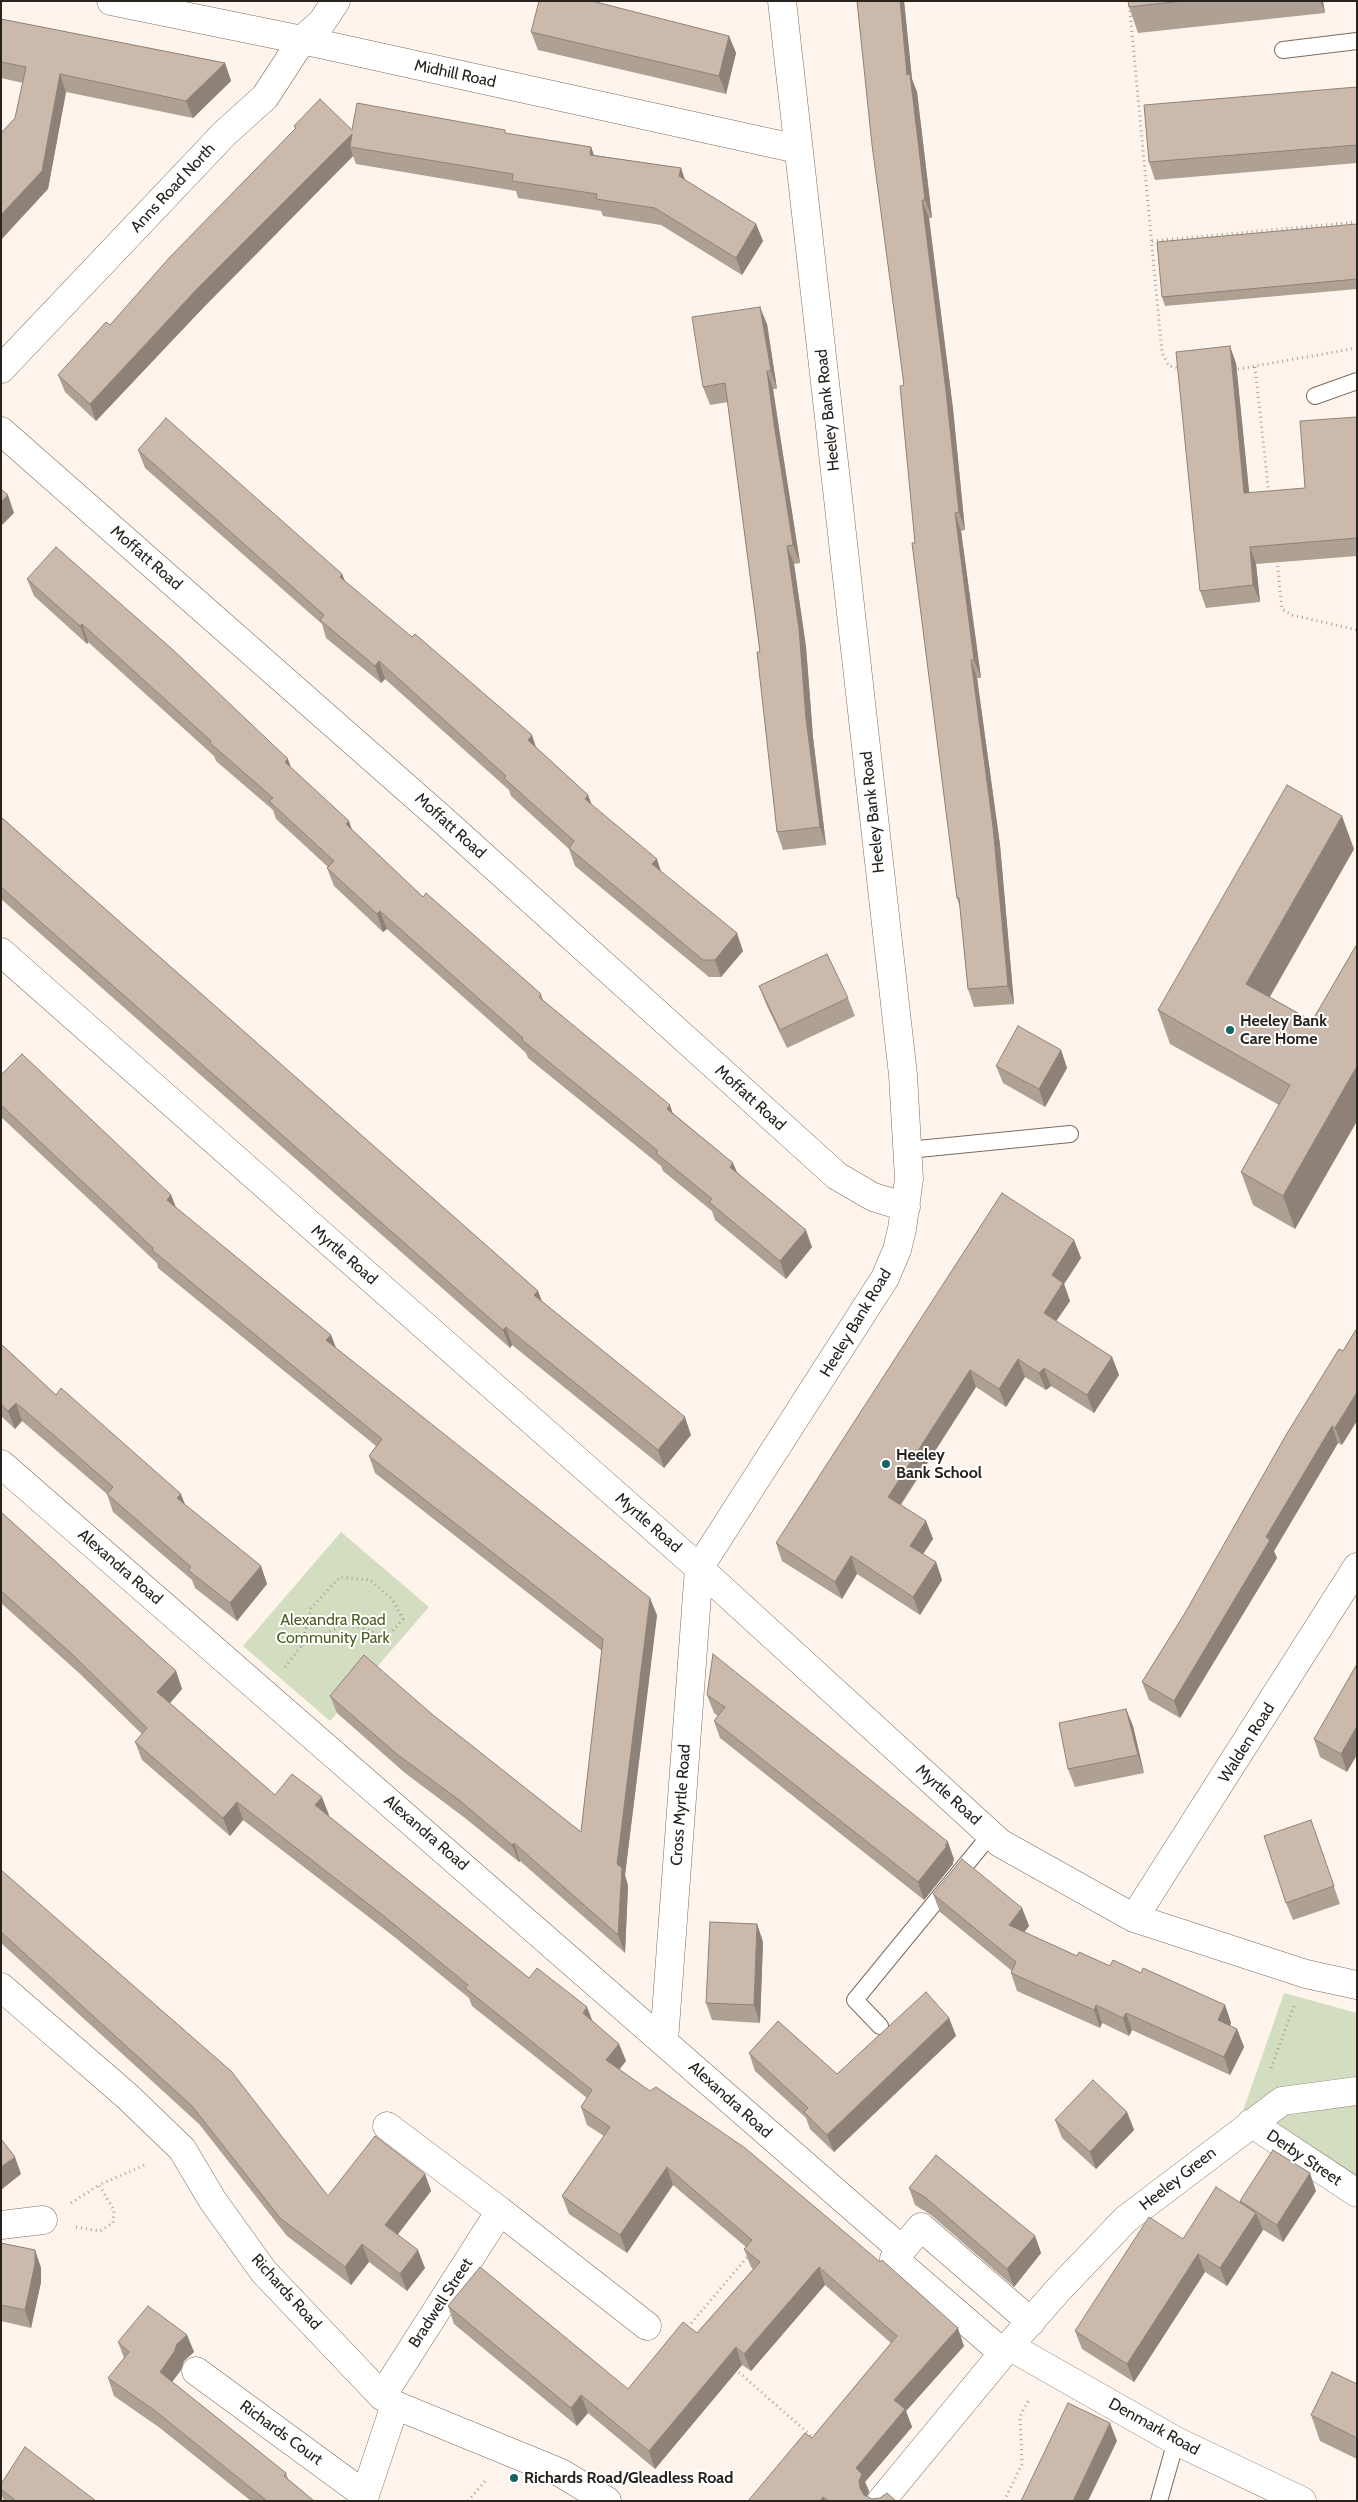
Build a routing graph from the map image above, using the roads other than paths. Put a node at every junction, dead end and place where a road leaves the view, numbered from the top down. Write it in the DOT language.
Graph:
graph roads {
  1 [pos="111,1"];
  2 [pos="336,1"];
  3 [pos="782,1"];
  4 [pos="302,40"];
  5 [pos="1357,41"];
  6 [pos="1283,50"];
  7 [pos="798,149"];
  8 [pos="1,369"];
  9 [pos="1357,381"];
  10 [pos="1315,396"];
  11 [pos="1,431"];
  12 [pos="1,952"];
  13 [pos="1070,1134"];
  14 [pos="908,1150"];
  15 [pos="906,1207"];
  16 [pos="1,1464"];
  17 [pos="1357,1566"];
  18 [pos="699,1568"];
  19 [pos="991,1834"];
  20 [pos="1134,1918"];
  21 [pos="1357,1986"];
  22 [pos="1,1987"];
  23 [pos="880,2026"];
  24 [pos="664,2041"];
  25 [pos="1357,2091"];
  26 [pos="1251,2123"];
  27 [pos="387,2126"];
  28 [pos="1357,2194"];
  29 [pos="500,2210"];
  30 [pos="42,2220"];
  31 [pos="1,2225"];
  32 [pos="902,2250"];
  33 [pos="1030,2322"];
  34 [pos="647,2326"];
  35 [pos="1006,2350"];
  36 [pos="196,2371"];
  37 [pos="389,2400"];
  38 [pos="1176,2441"];
  39 [pos="369,2498"];
  40 [pos="607,2501"];
  41 [pos="881,2501"];
  42 [pos="1159,2501"];
  43 [pos="1302,2501"];
  1 -- 4 [label="street, Midhill Road"];
  2 -- 4 [label="street, Anns Road North"];
  3 -- 7 [label="street, Heeley Bank Road"];
  4 -- 7 [label="street, Midhill Road"];
  4 -- 8 [label="street, Anns Road North"];
  5 -- 6 [label="lane"];
  7 -- 14 [label="street, Heeley Bank Road"];
  9 -- 10 [label="lane"];
  11 -- 15 [label="street, Moffatt Road"];
  12 -- 18 [label="street, Myrtle Road"];
  13 -- 14 [label="lane"];
  14 -- 15 [label="street, Heeley Bank Road"];
  15 -- 18 [label="street, Heeley Bank Road"];
  16 -- 24 [label="street, Alexandra Road"];
  17 -- 20 [label="street, Walden Road"];
  18 -- 19 [label="street, Myrtle Road"];
  18 -- 24 [label="street, Cross Myrtle Road"];
  19 -- 20 [label="street, Myrtle Road"];
  19 -- 23 [label="lane"];
  20 -- 21 [label="street, Myrtle Road"];
  22 -- 37 [label="street, Richards Road"];
  24 -- 32 [label="street, Alexandra Road"];
  25 -- 26 [label="street, Heeley Green"];
  26 -- 28 [label="street, Derby Street"];
  26 -- 33 [label="street, Heeley Green"];
  27 -- 29 [label="street"];
  29 -- 34 [label="street"];
  29 -- 37 [label="street, Bradwell Street"];
  30 -- 31 [label="street"];
  32 -- 33 [label="street"];
  32 -- 35 [label="street"];
  33 -- 35 [label="street, Heeley Green"];
  35 -- 38 [label="street, Denmark Road"];
  35 -- 41 [label="street, Heeley Green"];
  36 -- 39 [label="street, Richards Court"];
  37 -- 39 [label="street, Richards Court"];
  37 -- 40 [label="street, Richards Road"];
  38 -- 42 [label="lane"];
  38 -- 43 [label="street, Denmark Road"];
}
